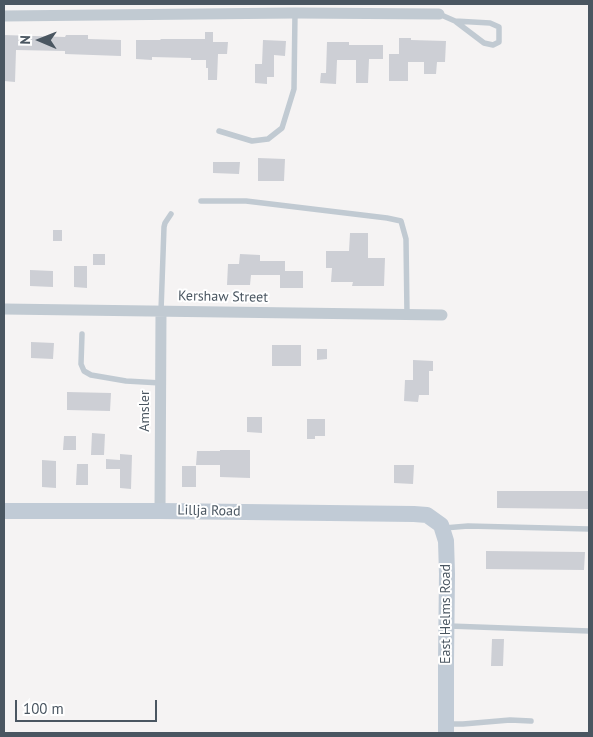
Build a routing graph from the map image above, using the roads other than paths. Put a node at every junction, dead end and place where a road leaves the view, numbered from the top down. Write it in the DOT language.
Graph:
graph roads {
  1 [pos="295,13"];
  2 [pos="439,14"];
  3 [pos="4,16"];
  4 [pos="455,21"];
  5 [pos="219,132"];
  6 [pos="201,201"];
  7 [pos="171,214"];
  8 [pos="4,309"];
  9 [pos="161,311"];
  10 [pos="407,314"];
  11 [pos="442,315"];
  12 [pos="82,334"];
  13 [pos="161,383"];
  14 [pos="4,511"];
  15 [pos="160,511"];
  16 [pos="442,528"];
  17 [pos="589,529"];
  18 [pos="447,626"];
  19 [pos="589,631"];
  20 [pos="531,720"];
  21 [pos="446,728"];
  1 -- 2 [label="street"];
  1 -- 3 [label="street"];
  1 -- 5 [label="lane"];
  2 -- 4 [label="lane"];
  4 -- 4 [label="lane"];
  6 -- 10 [label="lane"];
  7 -- 9 [label="lane"];
  8 -- 9 [label="street, Kershaw Street"];
  9 -- 10 [label="street, Kershaw Street"];
  9 -- 13 [label="street, Amsler"];
  10 -- 11 [label="street, Kershaw Street"];
  12 -- 13 [label="lane"];
  13 -- 15 [label="street, Amsler"];
  14 -- 15 [label="street, Lillja Road"];
  15 -- 16 [label="street, Lillja Road"];
  16 -- 17 [label="lane"];
  16 -- 18 [label="street, East Helms Road"];
  18 -- 19 [label="lane"];
  18 -- 21 [label="street, East Helms Road"];
  20 -- 21 [label="lane"];
}
